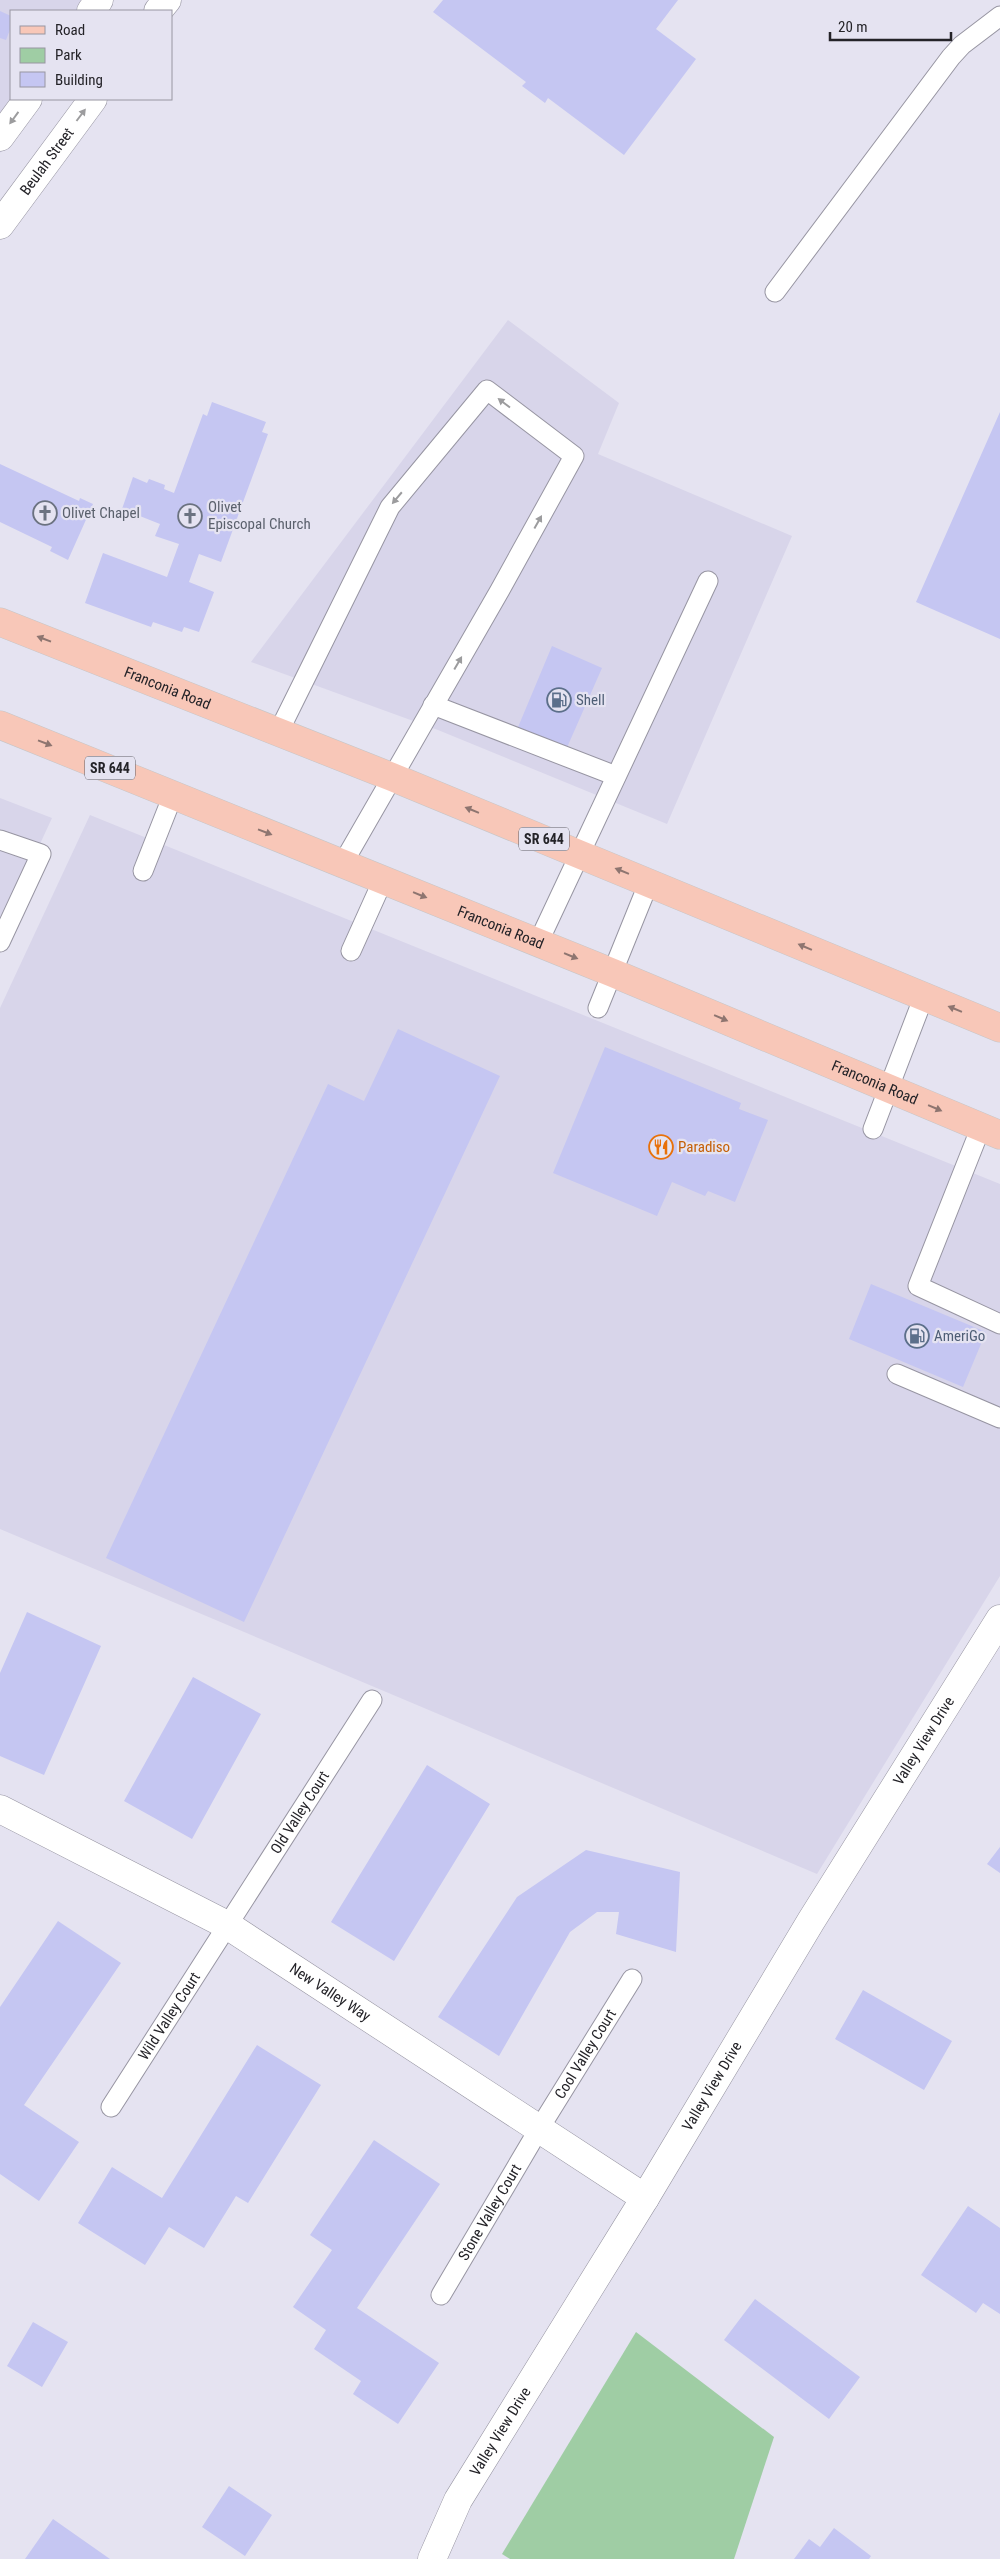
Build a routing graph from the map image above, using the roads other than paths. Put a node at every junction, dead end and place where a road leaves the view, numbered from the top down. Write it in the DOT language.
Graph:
graph roads {
  1 [pos="167,0"];
  2 [pos="159,10"];
  3 [pos="1000,16"];
  4 [pos="27,100"];
  5 [pos="93,100"];
  6 [pos="0,137"];
  7 [pos="0,225"];
  8 [pos="775,292"];
  9 [pos="708,581"];
  10 [pos="0,622"];
  11 [pos="433,705"];
  12 [pos="0,725"];
  13 [pos="279,731"];
  14 [pos="616,776"];
  15 [pos="392,777"];
  16 [pos="174,795"];
  17 [pos="0,840"];
  18 [pos="579,854"];
  19 [pos="343,863"];
  20 [pos="143,871"];
  21 [pos="383,880"];
  22 [pos="649,882"];
  23 [pos="0,942"];
  24 [pos="538,943"];
  25 [pos="351,951"];
  26 [pos="613,973"];
  27 [pos="924,996"];
  28 [pos="598,1008"];
  29 [pos="1000,1028"];
  30 [pos="889,1089"];
  31 [pos="873,1129"];
  32 [pos="990,1131"];
  33 [pos="1000,1324"];
  34 [pos="897,1374"];
  35 [pos="1000,1418"];
  36 [pos="1000,1618"];
  37 [pos="372,1700"];
  38 [pos="0,1809"];
  39 [pos="227,1925"];
  40 [pos="632,1979"];
  41 [pos="111,2107"];
  42 [pos="539,2129"];
  43 [pos="644,2198"];
  44 [pos="441,2296"];
  45 [pos="432,2559"];
  1 -- 2 [label="street"];
  3 -- 8 [label="lane"];
  4 -- 6 [label="street, one-way"];
  7 -- 5 [label="street, Beulah Street, one-way"];
  9 -- 14 [label="lane"];
  13 -- 10 [label="main road, Franconia Road / SR 644, one-way"];
  11 -- 13 [label="lane, one-way"];
  11 -- 14 [label="lane"];
  11 -- 15 [label="lane"];
  12 -- 16 [label="main road, Franconia Road / SR 644, one-way"];
  13 -- 15 [label="main road, Franconia Road / SR 644"];
  14 -- 18 [label="lane"];
  18 -- 15 [label="main road, Franconia Road / SR 644, one-way"];
  15 -- 19 [label="lane"];
  16 -- 19 [label="main road, Franconia Road / SR 644, one-way"];
  16 -- 20 [label="lane"];
  17 -- 23 [label="lane"];
  22 -- 18 [label="main road, Franconia Road / SR 644, one-way"];
  18 -- 24 [label="lane"];
  19 -- 21 [label="main road, Franconia Road / SR 644"];
  21 -- 24 [label="main road, Franconia Road / SR 644, one-way"];
  21 -- 25 [label="lane"];
  22 -- 26 [label="lane"];
  27 -- 22 [label="main road, Franconia Road / SR 644, one-way"];
  24 -- 26 [label="main road, Franconia Road / SR 644, one-way"];
  26 -- 28 [label="lane"];
  26 -- 30 [label="main road, Franconia Road / SR 644, one-way"];
  29 -- 27 [label="main road, Franconia Road / SR 644, one-way"];
  27 -- 30 [label="lane"];
  30 -- 31 [label="lane"];
  30 -- 32 [label="main road, Franconia Road / SR 644, one-way"];
  32 -- 33 [label="lane"];
  34 -- 35 [label="lane"];
  36 -- 43 [label="street, Valley View Drive"];
  37 -- 39 [label="lane, Old Valley Court"];
  38 -- 39 [label="street, New Valley Way"];
  39 -- 41 [label="lane, Wild Valley Court"];
  39 -- 42 [label="street, New Valley Way"];
  40 -- 42 [label="lane, Cool Valley Court"];
  42 -- 43 [label="street, New Valley Way"];
  42 -- 44 [label="lane, Stone Valley Court"];
  43 -- 45 [label="street, Valley View Drive"];
}
